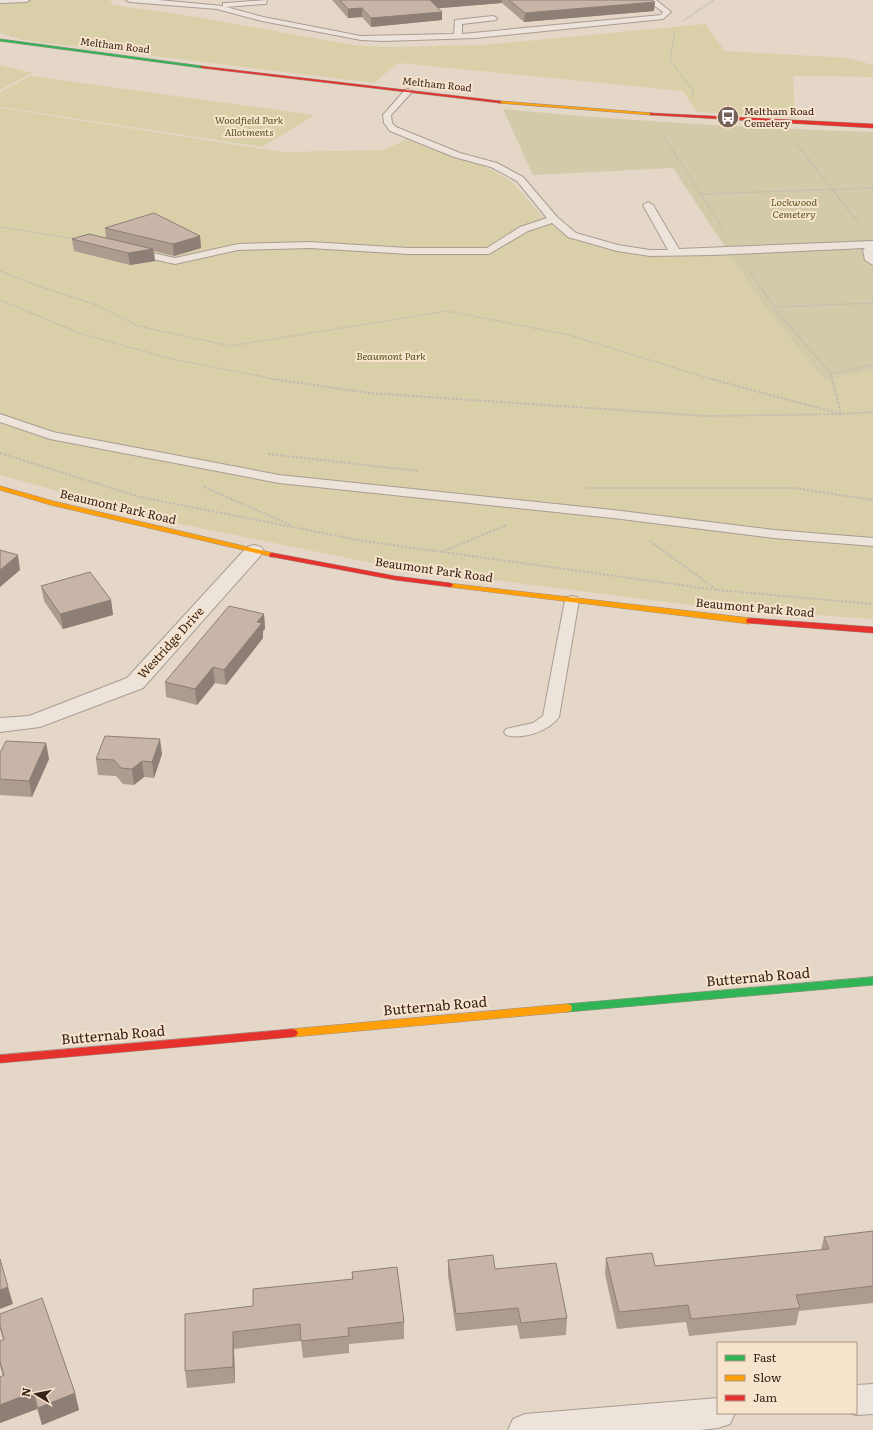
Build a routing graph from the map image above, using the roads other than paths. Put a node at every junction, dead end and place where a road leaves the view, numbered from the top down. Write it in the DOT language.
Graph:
graph roads {
  1 [pos="26,0"];
  2 [pos="130,0"];
  3 [pos="263,0"];
  4 [pos="652,0"];
  5 [pos="0,1"];
  6 [pos="217,7"];
  7 [pos="493,18"];
  8 [pos="458,37"];
  9 [pos="0,40"];
  10 [pos="408,92"];
  11 [pos="873,126"];
  12 [pos="648,205"];
  13 [pos="553,219"];
  14 [pos="94,242"];
  15 [pos="873,244"];
  16 [pos="675,252"];
  17 [pos="873,262"];
  18 [pos="0,418"];
  19 [pos="0,488"];
  20 [pos="873,542"];
  21 [pos="254,551"];
  22 [pos="572,600"];
  23 [pos="873,630"];
  24 [pos="0,725"];
  25 [pos="512,732"];
  26 [pos="873,980"];
  27 [pos="0,1059"];
  28 [pos="873,1399"];
  29 [pos="857,1400"];
  30 [pos="717,1413"];
  31 [pos="525,1430"];
  1 -- 5 [label="lane"];
  2 -- 6 [label="lane"];
  3 -- 6 [label="lane"];
  4 -- 8 [label="lane"];
  6 -- 8 [label="lane"];
  7 -- 8 [label="lane"];
  9 -- 10 [label="street, Meltham Road"];
  10 -- 11 [label="street, Meltham Road"];
  10 -- 13 [label="lane"];
  12 -- 16 [label="lane"];
  13 -- 14 [label="lane"];
  13 -- 16 [label="lane"];
  15 -- 16 [label="lane"];
  15 -- 17 [label="lane"];
  18 -- 20 [label="lane"];
  19 -- 21 [label="street, Beaumont Park Road"];
  21 -- 22 [label="street, Beaumont Park Road"];
  21 -- 24 [label="street, Westridge Drive"];
  22 -- 23 [label="street, Beaumont Park Road"];
  22 -- 25 [label="lane"];
  26 -- 27 [label="street, Butternab Road"];
  28 -- 29 [label="street"];
  30 -- 31 [label="street"];
}
